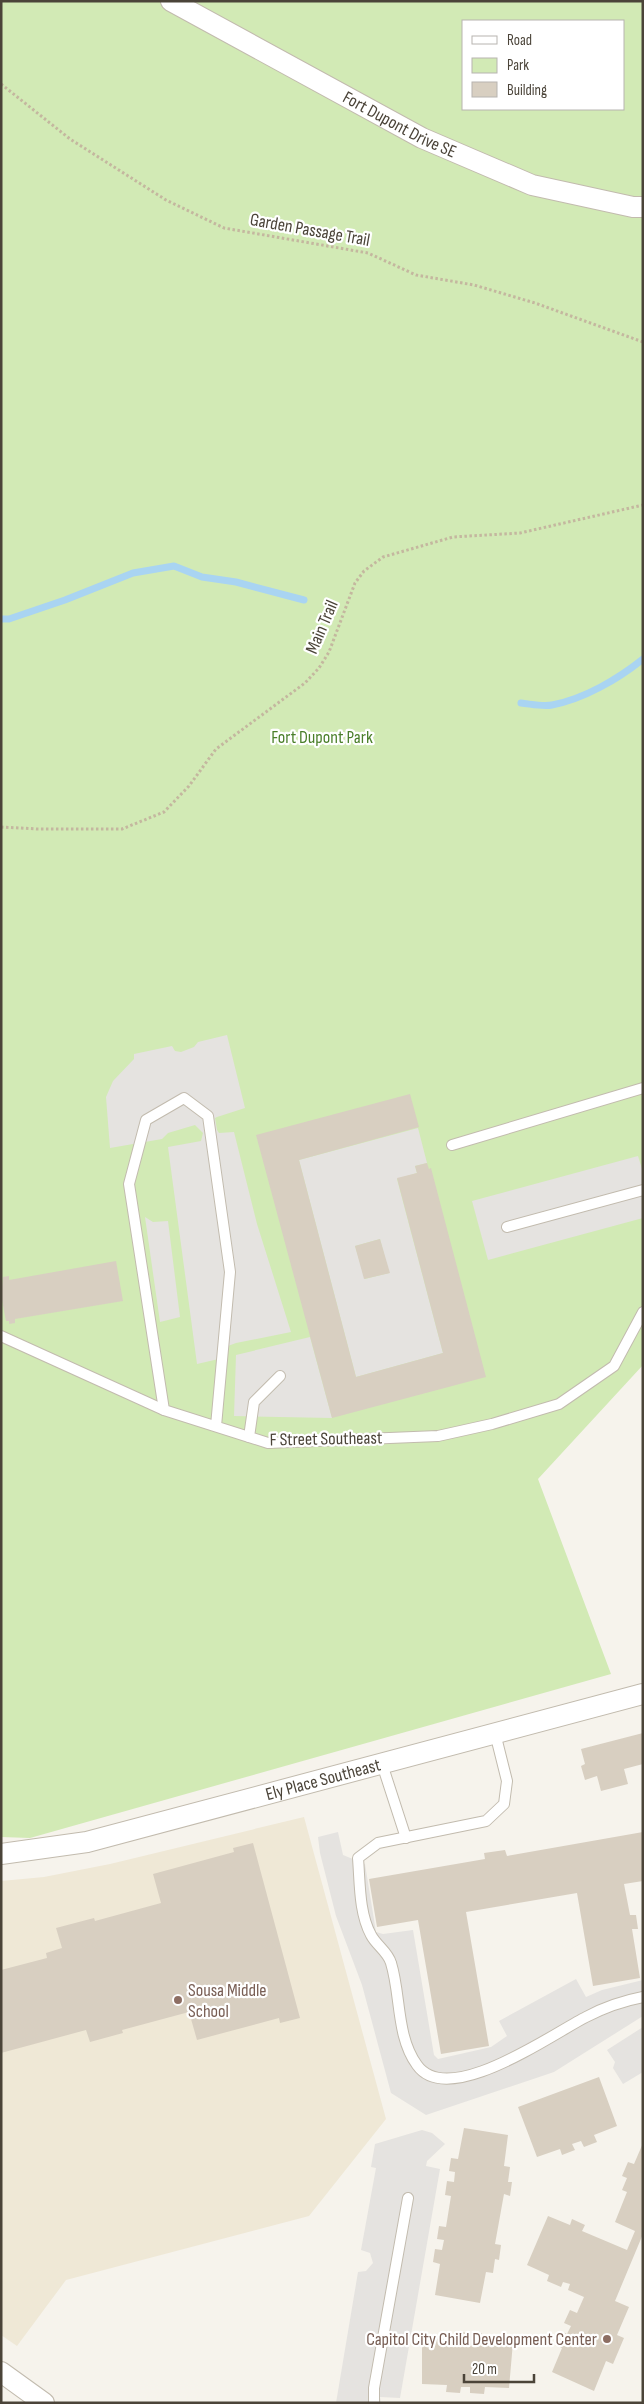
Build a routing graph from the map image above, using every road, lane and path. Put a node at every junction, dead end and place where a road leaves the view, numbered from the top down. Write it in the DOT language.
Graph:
graph roads {
  1 [pos="171,1"];
  2 [pos="1,84"];
  3 [pos="643,207"];
  4 [pos="643,342"];
  5 [pos="643,505"];
  6 [pos="1,827"];
  7 [pos="643,1088"];
  8 [pos="452,1145"];
  9 [pos="643,1190"];
  10 [pos="508,1227"];
  11 [pos="643,1312"];
  12 [pos="1,1336"];
  13 [pos="280,1376"];
  14 [pos="164,1410"];
  15 [pos="216,1426"];
  16 [pos="249,1437"];
  17 [pos="643,1694"];
  18 [pos="495,1733"];
  19 [pos="382,1764"];
  20 [pos="406,1838"];
  21 [pos="1,1854"];
  22 [pos="643,1997"];
  23 [pos="408,2198"];
  24 [pos="1,2372"];
  25 [pos="44,2403"];
  26 [pos="374,2403"];
  1 -- 3 [label="street, Fort Dupont Drive SE"];
  2 -- 4 [label="path, Garden Passage Trail"];
  5 -- 6 [label="path, Main Trail"];
  7 -- 8 [label="lane"];
  9 -- 10 [label="lane"];
  11 -- 16 [label="lane, F Street Southeast"];
  12 -- 14 [label="lane, F Street Southeast"];
  13 -- 16 [label="lane"];
  14 -- 15 [label="lane, F Street Southeast"];
  14 -- 15 [label="lane"];
  15 -- 16 [label="lane, F Street Southeast"];
  17 -- 18 [label="street, Ely Place Southeast"];
  18 -- 19 [label="street, Ely Place Southeast"];
  18 -- 20 [label="lane"];
  19 -- 20 [label="lane"];
  19 -- 21 [label="street, Ely Place Southeast"];
  20 -- 22 [label="lane"];
  23 -- 26 [label="lane"];
  24 -- 25 [label="street"];
}
